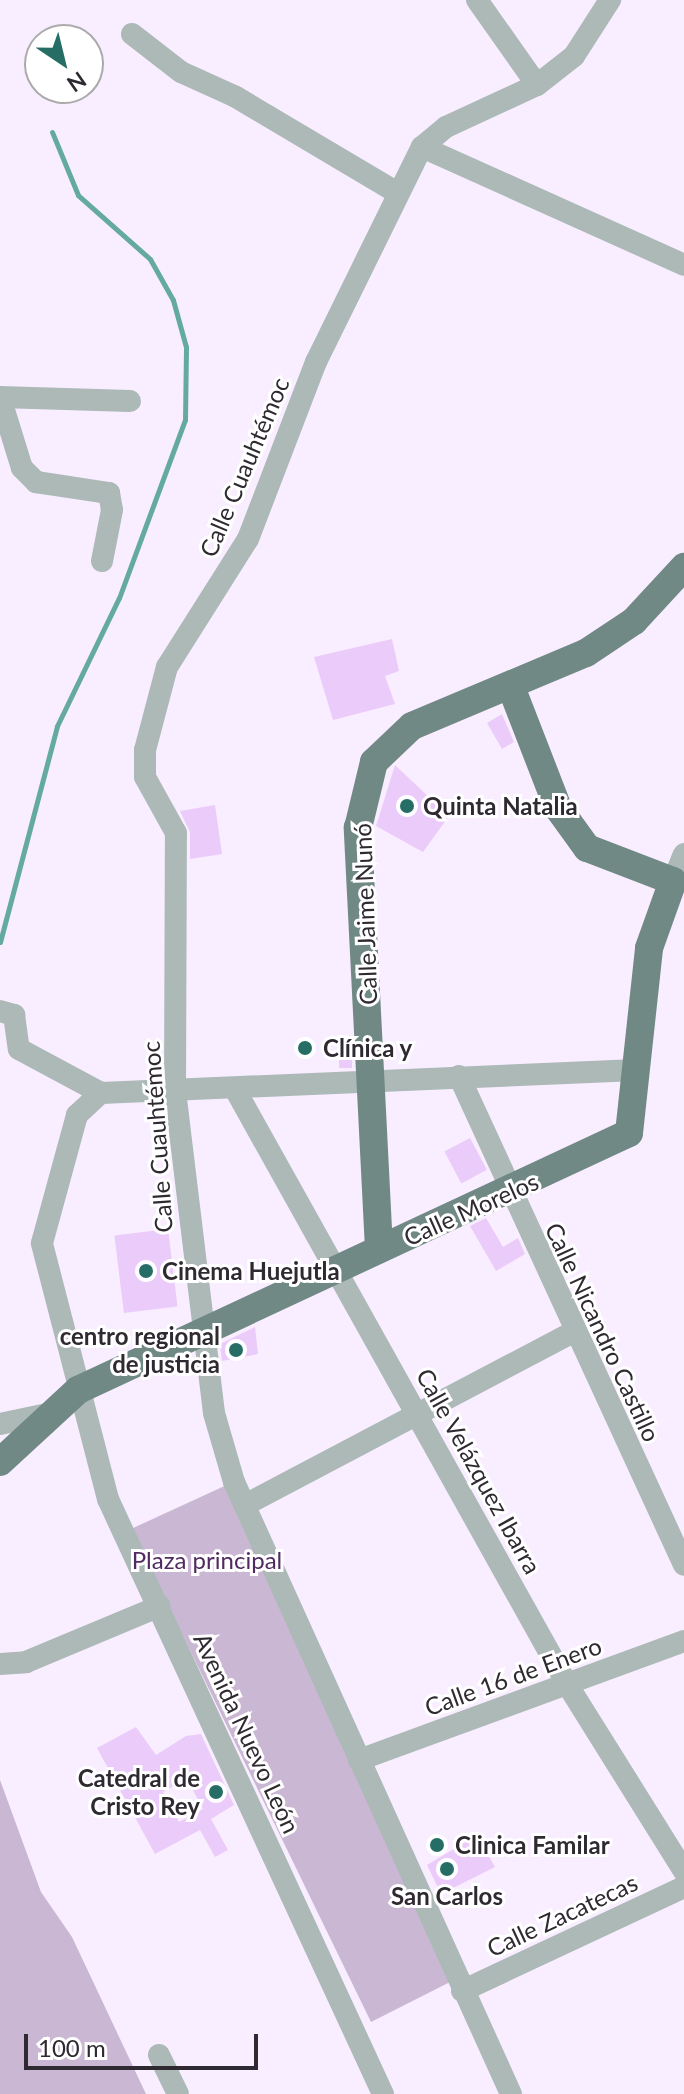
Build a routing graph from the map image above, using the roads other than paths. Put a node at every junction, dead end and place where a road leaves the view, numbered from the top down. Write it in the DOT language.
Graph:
graph roads {
  1 [pos="477,0"];
  2 [pos="610,0"];
  3 [pos="132,34"];
  4 [pos="537,85"];
  5 [pos="422,147"];
  6 [pos="396,192"];
  7 [pos="684,265"];
  8 [pos="0,397"];
  9 [pos="130,401"];
  10 [pos="102,561"];
  11 [pos="684,567"];
  12 [pos="511,687"];
  13 [pos="684,854"];
  14 [pos="673,881"];
  15 [pos="0,1011"];
  16 [pos="637,1070"];
  17 [pos="459,1076"];
  18 [pos="373,1082"];
  19 [pos="236,1091"];
  20 [pos="175,1093"];
  21 [pos="93,1097"];
  22 [pos="510,1193"];
  23 [pos="379,1249"];
  24 [pos="338,1273"];
  25 [pos="573,1332"];
  26 [pos="201,1336"];
  27 [pos="78,1390"];
  28 [pos="52,1413"];
  29 [pos="418,1413"];
  30 [pos="0,1424"];
  31 [pos="0,1462"];
  32 [pos="245,1505"];
  33 [pos="684,1565"];
  34 [pos="160,1606"];
  35 [pos="684,1641"];
  36 [pos="0,1664"];
  37 [pos="567,1684"];
  38 [pos="359,1760"];
  39 [pos="684,1871"];
  40 [pos="684,1887"];
  41 [pos="462,1991"];
  42 [pos="159,2055"];
  43 [pos="178,2094"];
  44 [pos="383,2094"];
  45 [pos="511,2094"];
  1 -- 4 [label="street"];
  2 -- 4 [label="street, Calle Cuauhtémoc"];
  3 -- 6 [label="street"];
  4 -- 5 [label="street, Calle Cuauhtémoc"];
  5 -- 6 [label="street, Calle Cuauhtémoc"];
  5 -- 7 [label="street"];
  6 -- 20 [label="street, Calle Cuauhtémoc"];
  8 -- 9 [label="street"];
  8 -- 10 [label="street"];
  11 -- 12 [label="main road, Calle Jaime Nunó"];
  12 -- 14 [label="main road"];
  12 -- 18 [label="main road, Calle Jaime Nunó"];
  13 -- 14 [label="street"];
  14 -- 16 [label="main road, Calle Morelos"];
  15 -- 21 [label="street"];
  16 -- 17 [label="street"];
  16 -- 22 [label="main road, Calle Morelos"];
  17 -- 18 [label="street"];
  17 -- 22 [label="street, Calle Nicandro Castillo"];
  18 -- 19 [label="street"];
  18 -- 23 [label="main road, Calle Jaime Nunó"];
  19 -- 20 [label="street"];
  19 -- 24 [label="street, Calle Velázquez Ibarra"];
  20 -- 21 [label="street"];
  20 -- 26 [label="street, Calle Cuauhtémoc"];
  21 -- 27 [label="street, Avenida Nuevo León"];
  22 -- 23 [label="main road, Calle Morelos"];
  22 -- 25 [label="street, Calle Nicandro Castillo"];
  23 -- 24 [label="main road, Calle Morelos"];
  24 -- 26 [label="main road, Calle Morelos"];
  24 -- 29 [label="street, Calle Velázquez Ibarra"];
  25 -- 29 [label="street"];
  25 -- 33 [label="street, Calle Nicandro Castillo"];
  26 -- 27 [label="main road, Calle Morelos"];
  26 -- 32 [label="street, Calle Cuauhtémoc"];
  27 -- 28 [label="main road, Calle Morelos"];
  27 -- 34 [label="street, Avenida Nuevo León"];
  28 -- 30 [label="street"];
  28 -- 31 [label="main road, Calle Morelos"];
  29 -- 32 [label="street"];
  29 -- 37 [label="street, Calle Velázquez Ibarra"];
  32 -- 38 [label="street, Calle Cuauhtémoc"];
  34 -- 36 [label="street"];
  34 -- 44 [label="street, Avenida Nuevo León"];
  35 -- 37 [label="street, Calle 16 de Enero"];
  37 -- 38 [label="street, Calle 16 de Enero"];
  37 -- 39 [label="street, Calle Velázquez Ibarra"];
  38 -- 41 [label="street, Calle Cuauhtémoc"];
  40 -- 41 [label="street, Calle Zacatecas"];
  41 -- 45 [label="street, Calle Cuauhtémoc"];
  42 -- 43 [label="street"];
}
